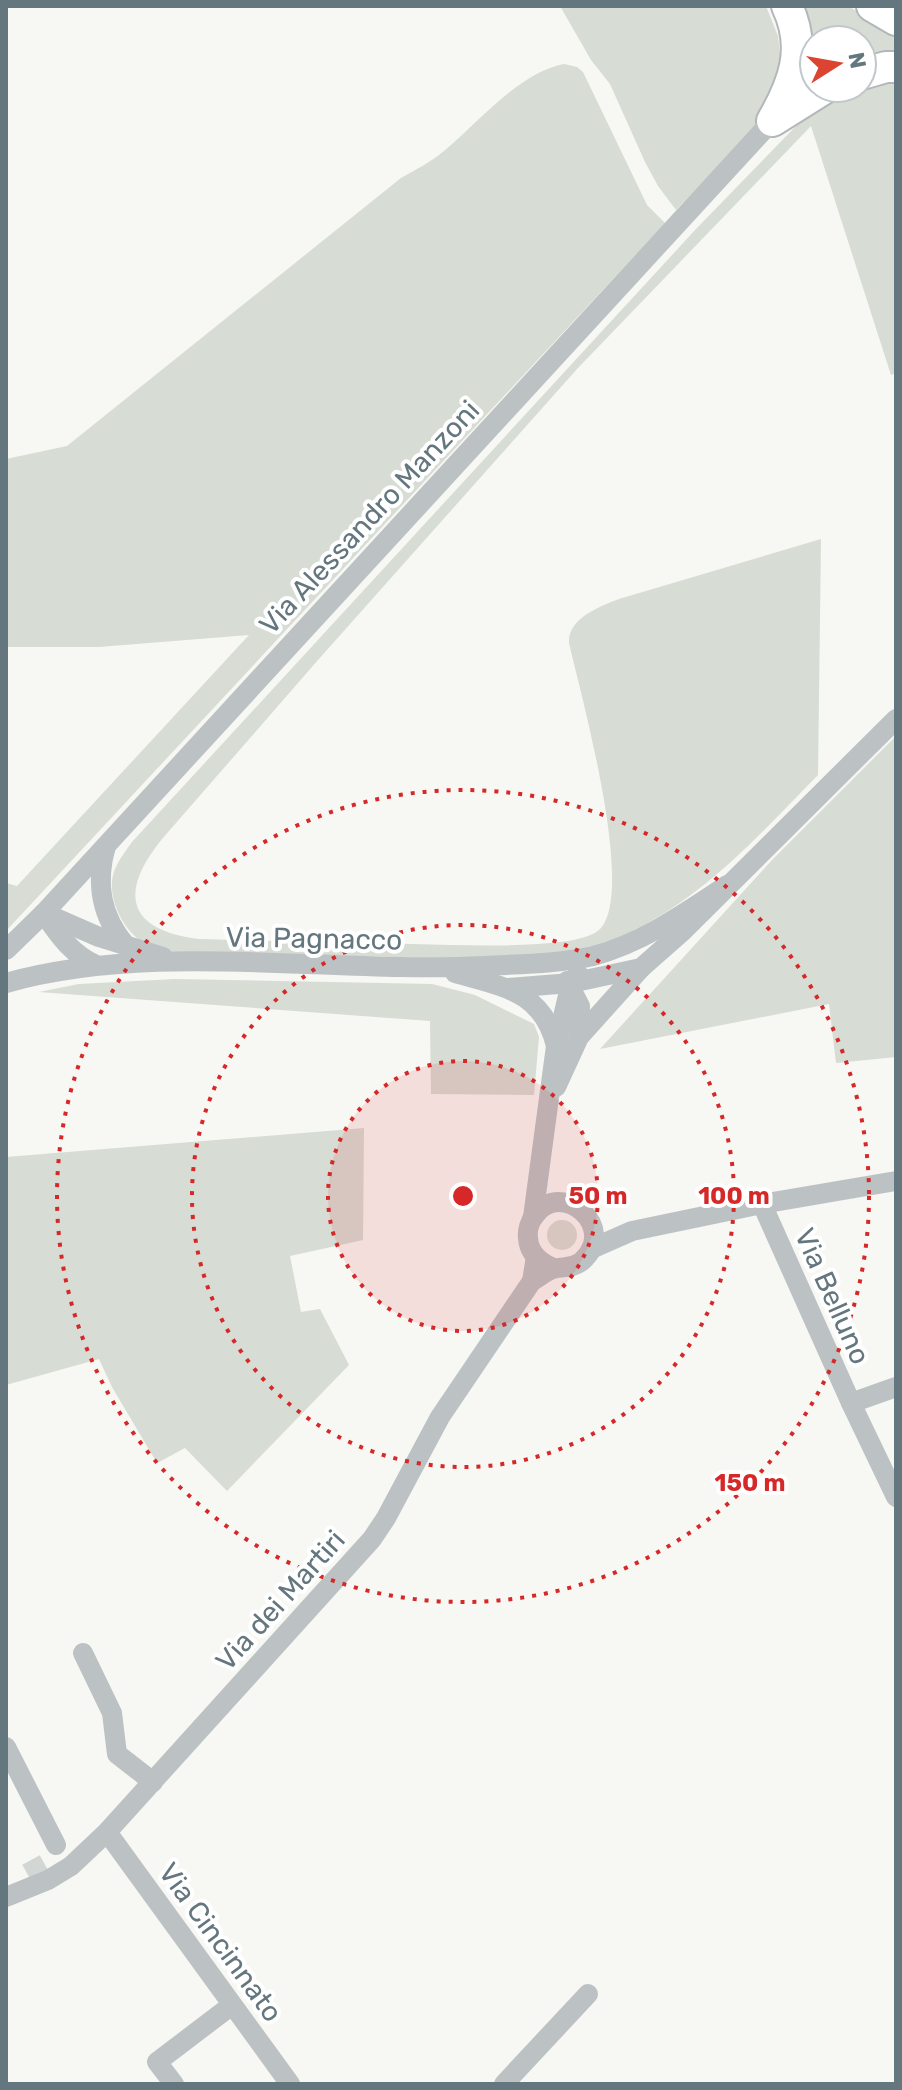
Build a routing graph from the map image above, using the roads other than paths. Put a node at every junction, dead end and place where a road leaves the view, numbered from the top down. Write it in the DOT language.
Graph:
graph roads {
  1 [pos="787,6"];
  2 [pos="872,6"];
  3 [pos="896,20"];
  4 [pos="799,104"];
  5 [pos="772,121"];
  6 [pos="896,719"];
  7 [pos="106,844"];
  8 [pos="727,885"];
  9 [pos="44,913"];
  10 [pos="126,946"];
  11 [pos="6,950"];
  12 [pos="593,956"];
  13 [pos="186,963"];
  14 [pos="543,963"];
  15 [pos="96,965"];
  16 [pos="641,968"];
  17 [pos="440,969"];
  18 [pos="6,983"];
  19 [pos="571,983"];
  20 [pos="508,988"];
  21 [pos="579,1037"];
  22 [pos="556,1046"];
  23 [pos="545,1108"];
  24 [pos="538,1173"];
  25 [pos="896,1181"];
  26 [pos="563,1202"];
  27 [pos="762,1204"];
  28 [pos="533,1217"];
  29 [pos="592,1223"];
  30 [pos="632,1231"];
  31 [pos="591,1249"];
  32 [pos="536,1257"];
  33 [pos="554,1268"];
  34 [pos="532,1281"];
  35 [pos="896,1387"];
  36 [pos="851,1403"];
  37 [pos="896,1497"];
  38 [pos="83,1653"];
  39 [pos="6,1747"];
  40 [pos="153,1782"];
  41 [pos="107,1832"];
  42 [pos="65,1857"];
  43 [pos="6,1897"];
  44 [pos="588,1994"];
  45 [pos="232,2005"];
  46 [pos="174,2084"];
  47 [pos="290,2084"];
  48 [pos="504,2084"];
  1 -- 5 [label="highway"];
  2 -- 3 [label="highway"];
  4 -- 5 [label="highway"];
  5 -- 7 [label="street, Via Alessandro Manzoni"];
  6 -- 8 [label="street, Via Pagnacco"];
  7 -- 9 [label="street, Via Alessandro Manzoni"];
  7 -- 10 [label="street"];
  8 -- 12 [label="street, Via Pagnacco"];
  8 -- 16 [label="street, Via Pagnacco"];
  9 -- 10 [label="street, Via Pagnacco"];
  9 -- 11 [label="street, Via Alessandro Manzoni"];
  9 -- 15 [label="street"];
  10 -- 13 [label="street, Via Pagnacco"];
  12 -- 14 [label="street, Via Pagnacco"];
  12 -- 19 [label="street, Via Pagnacco"];
  13 -- 15 [label="street, Via Pagnacco"];
  13 -- 17 [label="street, Via Pagnacco"];
  14 -- 17 [label="street, Via Pagnacco"];
  14 -- 19 [label="street"];
  15 -- 18 [label="street, Via Pagnacco"];
  16 -- 19 [label="street, Via Pagnacco"];
  16 -- 21 [label="street, Via Pagnacco"];
  17 -- 20 [label="street, Via Pagnacco"];
  19 -- 20 [label="street, Via Pagnacco"];
  19 -- 21 [label="street, Via Pagnacco"];
  19 -- 22 [label="street, Via Pagnacco"];
  20 -- 22 [label="street, Via Pagnacco"];
  21 -- 23 [label="street, Via Pagnacco"];
  22 -- 23 [label="street, Via Pagnacco"];
  23 -- 24 [label="street, Via Pagnacco"];
  24 -- 26 [label="street"];
  24 -- 28 [label="street, Via Pagnacco"];
  25 -- 27 [label="street"];
  26 -- 28 [label="street"];
  26 -- 29 [label="street"];
  27 -- 30 [label="street"];
  27 -- 36 [label="street, Via Belluno"];
  28 -- 32 [label="street"];
  29 -- 30 [label="street"];
  29 -- 31 [label="street"];
  30 -- 31 [label="street"];
  31 -- 33 [label="street"];
  32 -- 33 [label="street"];
  32 -- 34 [label="street, Via dei Martiri"];
  33 -- 34 [label="street, Via dei Martiri"];
  34 -- 40 [label="street, Via dei Martiri"];
  35 -- 36 [label="street"];
  36 -- 37 [label="street, Via Belluno"];
  38 -- 40 [label="street"];
  39 -- 42 [label="street"];
  40 -- 41 [label="street, Via dei Martiri"];
  41 -- 42 [label="street, Via dei Martiri"];
  41 -- 45 [label="street, Via Cincinnato"];
  42 -- 43 [label="street, Via dei Martiri"];
  44 -- 48 [label="street"];
  45 -- 46 [label="street"];
  45 -- 47 [label="street, Via Cincinnato"];
}
